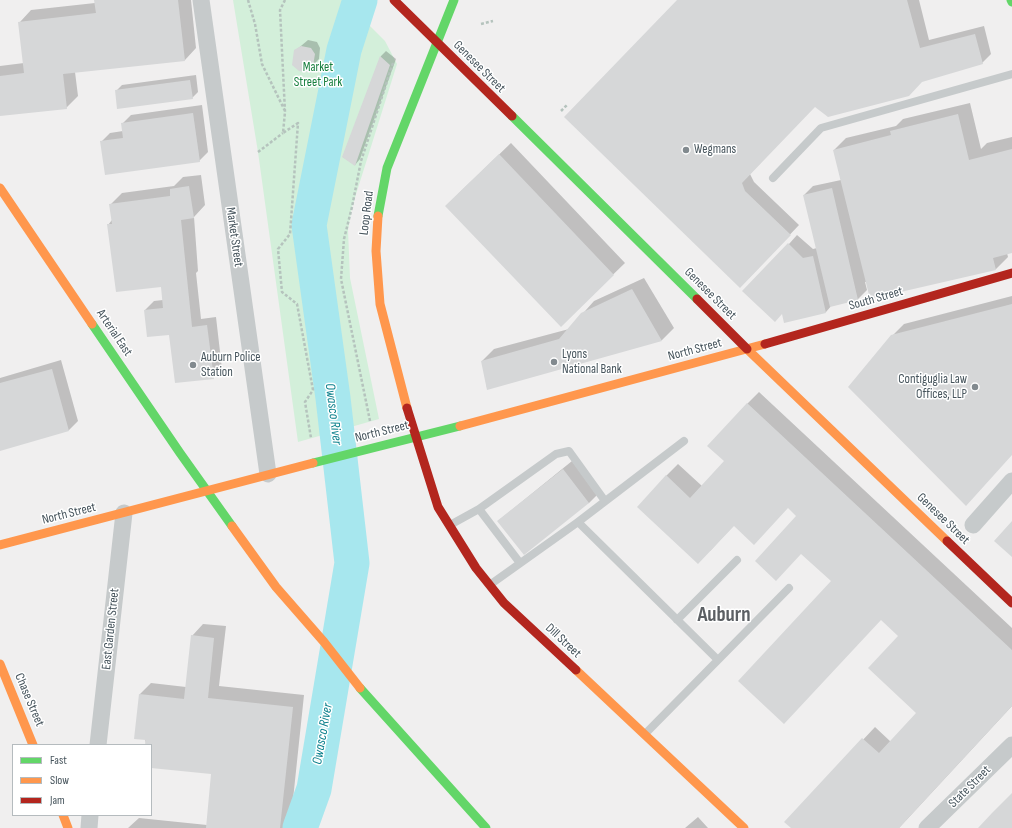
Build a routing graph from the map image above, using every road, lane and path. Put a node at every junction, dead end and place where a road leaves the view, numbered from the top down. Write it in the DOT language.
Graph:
graph roads {
  1 [pos="201,0"];
  2 [pos="248,0"];
  3 [pos="285,0"];
  4 [pos="394,0"];
  5 [pos="454,0"];
  6 [pos="493,21"];
  7 [pos="480,24"];
  8 [pos="436,43"];
  9 [pos="1012,74"];
  10 [pos="567,105"];
  11 [pos="561,111"];
  12 [pos="285,112"];
  13 [pos="283,132"];
  14 [pos="258,152"];
  15 [pos="773,178"];
  16 [pos="0,188"];
  17 [pos="1012,273"];
  18 [pos="747,349"];
  19 [pos="415,437"];
  20 [pos="311,438"];
  21 [pos="684,441"];
  22 [pos="268,474"];
  23 [pos="1012,481"];
  24 [pos="207,492"];
  25 [pos="605,501"];
  26 [pos="479,508"];
  27 [pos="124,513"];
  28 [pos="578,522"];
  29 [pos="449,525"];
  30 [pos="973,525"];
  31 [pos="0,545"];
  32 [pos="736,560"];
  33 [pos="520,563"];
  34 [pos="490,585"];
  35 [pos="790,588"];
  36 [pos="1012,603"];
  37 [pos="677,620"];
  38 [pos="718,660"];
  39 [pos="0,664"];
  40 [pos="644,734"];
  41 [pos="34,744"];
  42 [pos="98,744"];
  43 [pos="1012,745"];
  44 [pos="62,816"];
  45 [pos="90,816"];
  46 [pos="68,828"];
  47 [pos="89,828"];
  48 [pos="486,828"];
  49 [pos="744,828"];
  50 [pos="927,828"];
  1 -- 22 [label="street, Market Street"];
  2 -- 12 [label="path"];
  3 -- 12 [label="path"];
  4 -- 8 [label="main road, Genesee Street"];
  5 -- 8 [label="main road, Loop Road"];
  6 -- 7 [label="path"];
  8 -- 18 [label="main road, Genesee Street"];
  8 -- 19 [label="main road, Loop Road"];
  9 -- 15 [label="lane"];
  10 -- 11 [label="path"];
  12 -- 13 [label="path"];
  13 -- 14 [label="path"];
  13 -- 20 [label="path"];
  16 -- 24 [label="main road, Arterial East"];
  17 -- 18 [label="main road, South Street"];
  18 -- 19 [label="main road, North Street"];
  18 -- 36 [label="main road, Genesee Street"];
  19 -- 22 [label="main road, North Street"];
  19 -- 29 [label="main road, Dill Street"];
  21 -- 25 [label="lane"];
  22 -- 24 [label="main road, North Street"];
  23 -- 30 [label="street"];
  24 -- 27 [label="main road, North Street"];
  24 -- 48 [label="main road, Arterial East"];
  25 -- 26 [label="lane"];
  25 -- 28 [label="lane"];
  26 -- 29 [label="lane"];
  26 -- 33 [label="lane"];
  27 -- 31 [label="main road, North Street"];
  27 -- 42 [label="street, East Garden Street"];
  28 -- 33 [label="lane"];
  28 -- 37 [label="lane"];
  29 -- 34 [label="main road, Dill Street"];
  32 -- 37 [label="lane"];
  33 -- 34 [label="lane"];
  34 -- 40 [label="main road, Dill Street"];
  35 -- 38 [label="lane"];
  37 -- 38 [label="lane"];
  38 -- 40 [label="lane"];
  39 -- 41 [label="main road, Chase Street"];
  40 -- 49 [label="main road, Dill Street"];
  43 -- 50 [label="street, State Street"];
  44 -- 46 [label="main road"];
  45 -- 47 [label="street"];
}
